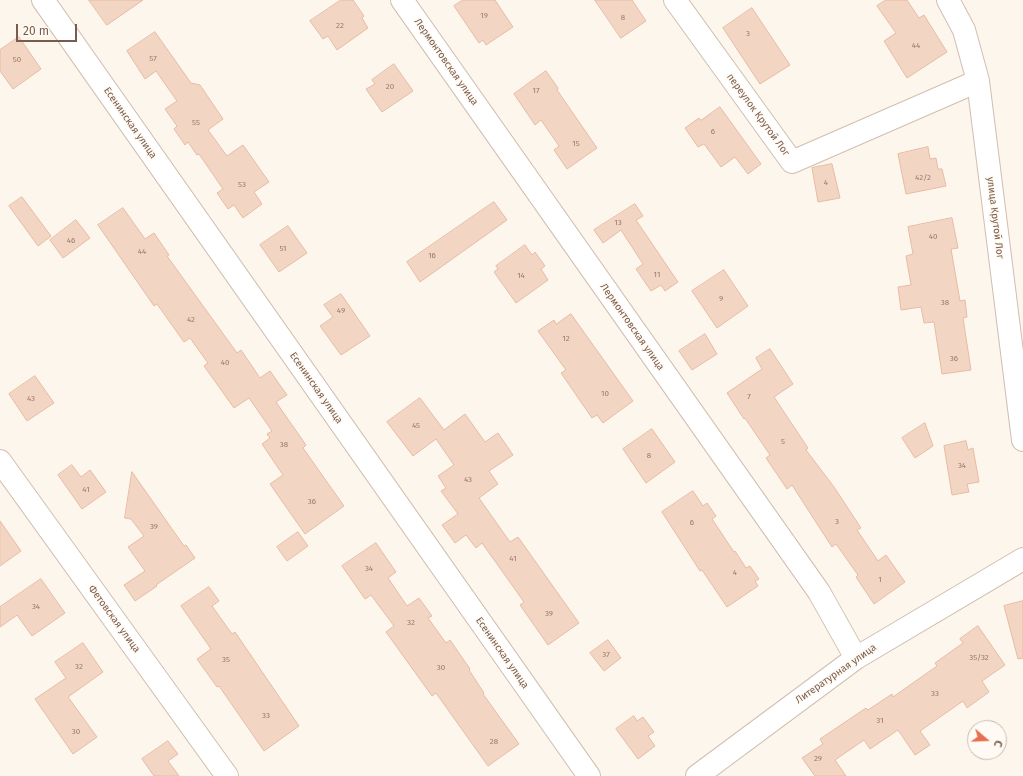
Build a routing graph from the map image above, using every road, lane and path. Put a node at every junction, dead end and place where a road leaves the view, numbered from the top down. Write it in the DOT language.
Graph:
graph roads {
  1 [pos="44,0"];
  2 [pos="402,0"];
  3 [pos="675,0"];
  4 [pos="948,0"];
  5 [pos="978,81"];
  6 [pos="1023,440"];
  7 [pos="0,461"];
  8 [pos="1023,559"];
  9 [pos="856,658"];
  10 [pos="227,776"];
  11 [pos="589,776"];
  12 [pos="697,776"];
  1 -- 11 [label="street, Есенинская улица"];
  2 -- 9 [label="street, Лермонтовская улица"];
  3 -- 5 [label="street, переулок Крутой Лог"];
  4 -- 5 [label="street, улица Крутой Лог"];
  5 -- 6 [label="street, улица Крутой Лог"];
  7 -- 10 [label="street, Фетовская улица"];
  8 -- 9 [label="street, Литературная улица"];
  9 -- 12 [label="street, Литературная улица"];
}
